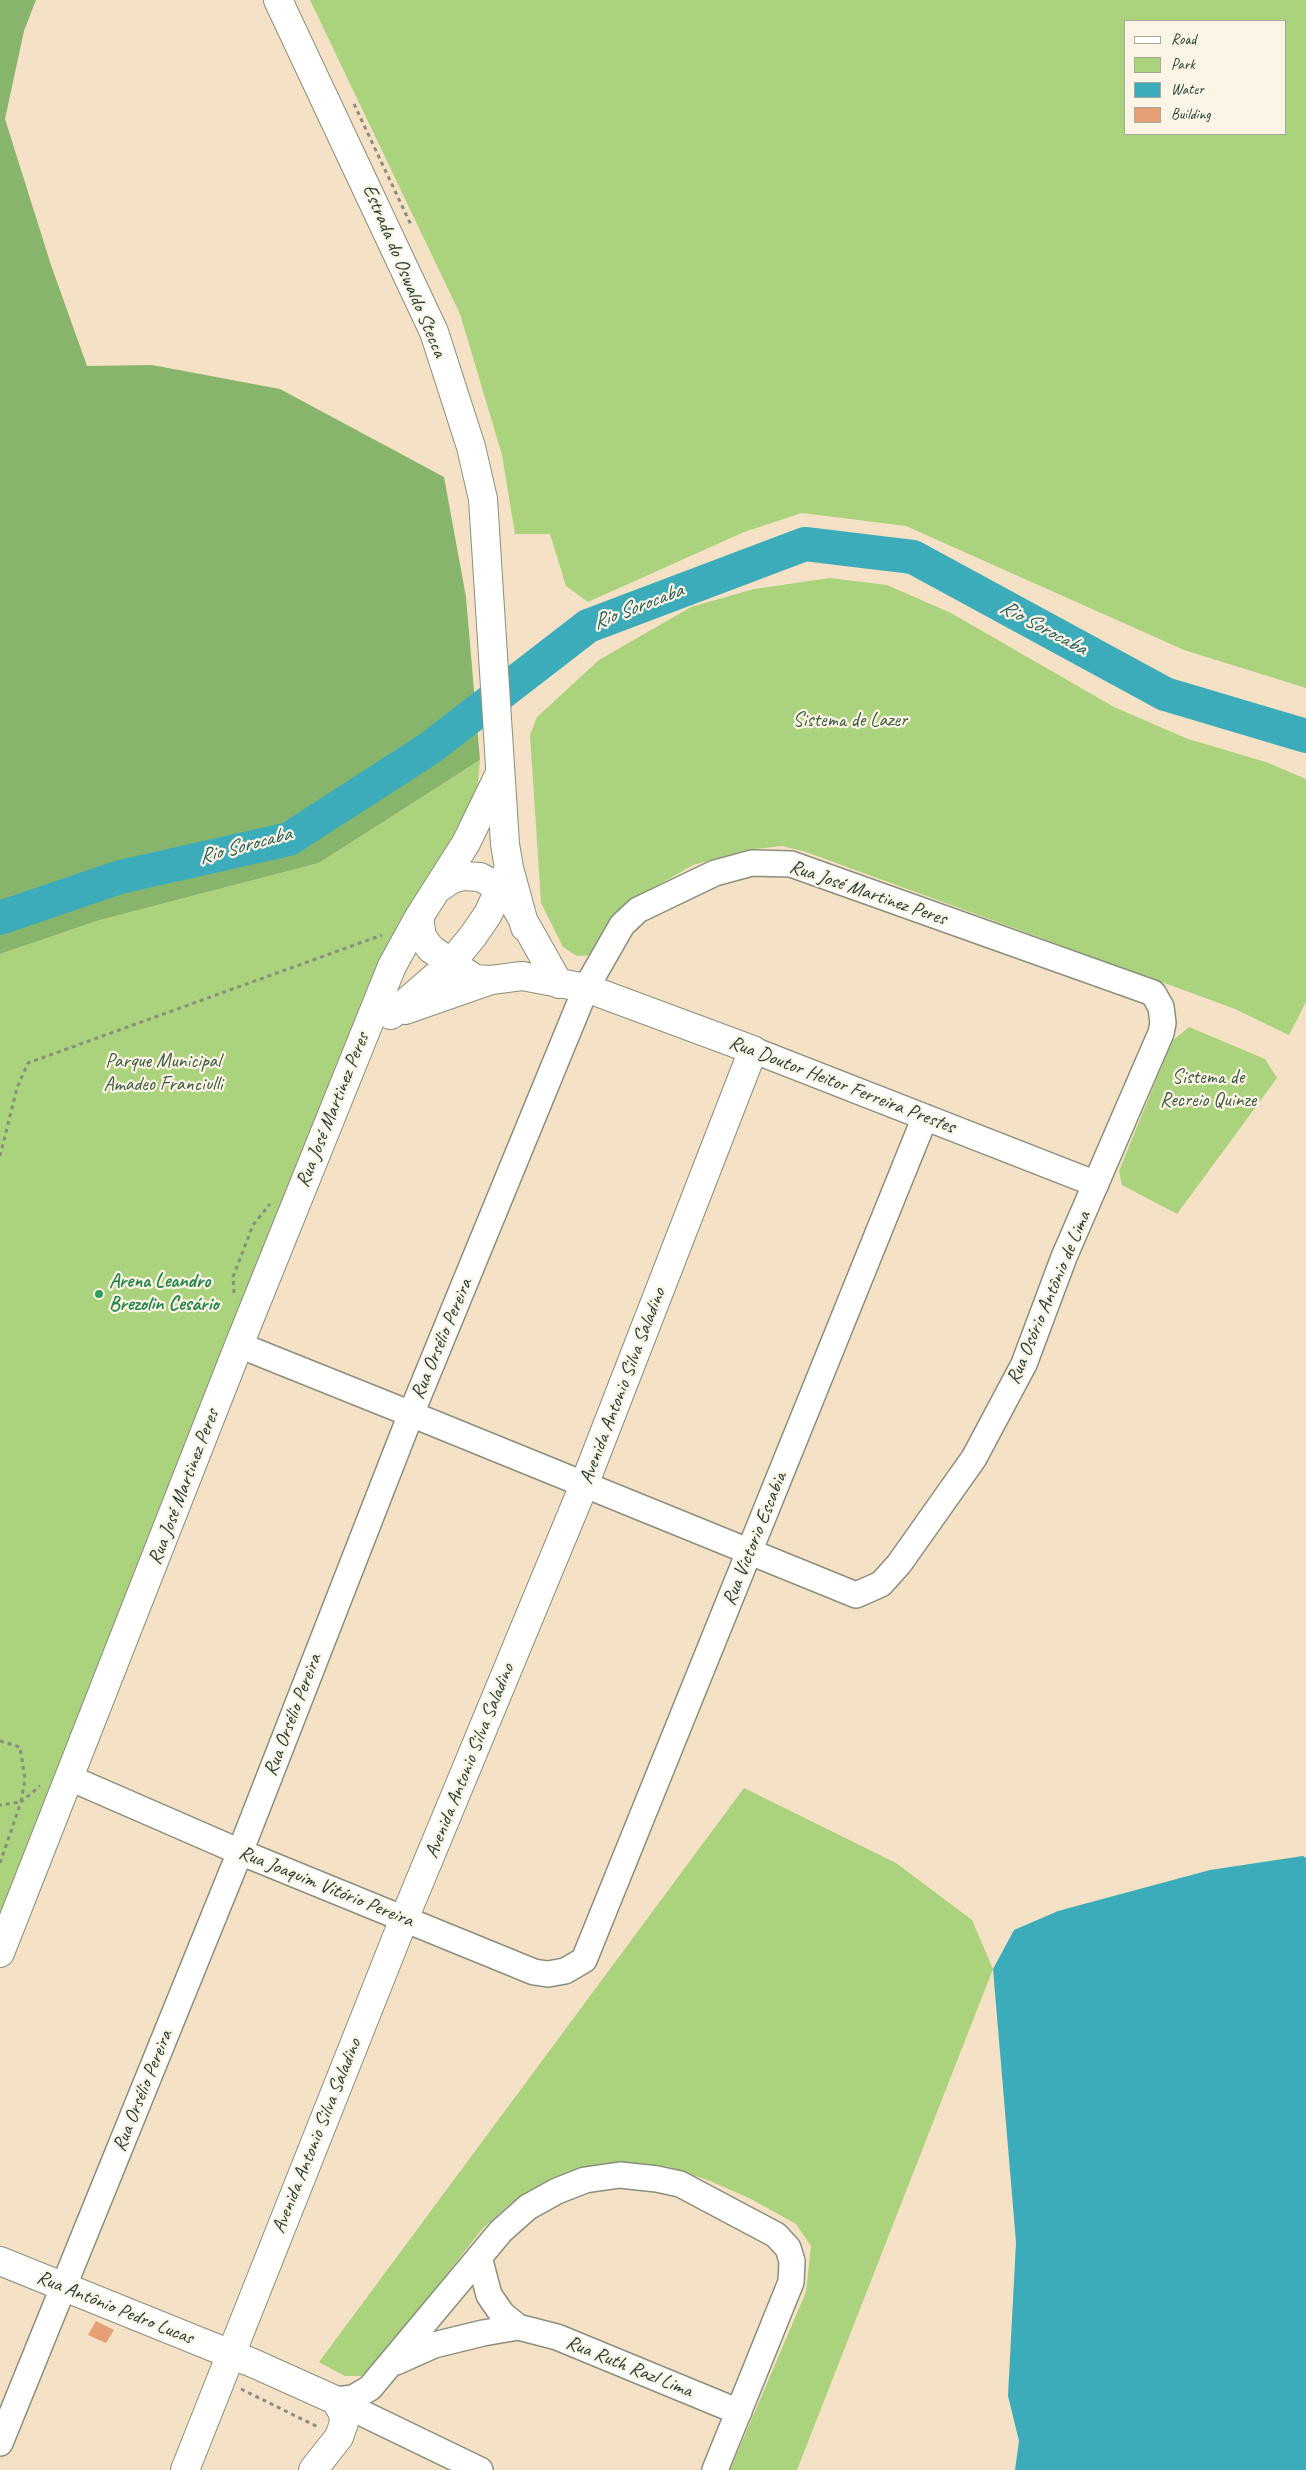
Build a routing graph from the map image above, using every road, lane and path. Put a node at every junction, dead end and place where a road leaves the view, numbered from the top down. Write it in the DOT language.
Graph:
graph roads {
  1 [pos="278,0"];
  2 [pos="499,768"];
  3 [pos="505,878"];
  4 [pos="439,888"];
  5 [pos="419,917"];
  6 [pos="383,934"];
  7 [pos="450,964"];
  8 [pos="491,980"];
  9 [pos="559,984"];
  10 [pos="586,988"];
  11 [pos="1152,993"];
  12 [pos="380,1018"];
  13 [pos="753,1050"];
  14 [pos="925,1117"];
  15 [pos="0,1156"];
  16 [pos="1096,1184"];
  17 [pos="239,1345"];
  18 [pos="411,1414"];
  19 [pos="584,1485"];
  20 [pos="749,1552"];
  21 [pos="0,1741"];
  22 [pos="70,1778"];
  23 [pos="0,1805"];
  24 [pos="240,1852"];
  25 [pos="404,1919"];
  26 [pos="0,1953"];
  27 [pos="584,1960"];
  28 [pos="479,2257"];
  29 [pos="0,2261"];
  30 [pos="63,2287"];
  31 [pos="241,2325"];
  32 [pos="518,2327"];
  33 [pos="193,2339"];
  34 [pos="387,2370"];
  35 [pos="229,2376"];
  36 [pos="335,2400"];
  37 [pos="739,2412"];
  38 [pos="397,2429"];
  39 [pos="339,2437"];
  40 [pos="0,2442"];
  41 [pos="185,2470"];
  42 [pos="313,2470"];
  43 [pos="480,2470"];
  44 [pos="715,2470"];
  1 -- 2 [label="main road, Estrada do Oswaldo Stecca"];
  2 -- 3 [label="main road"];
  2 -- 4 [label="main road, Rua José Martinez Peres"];
  3 -- 4 [label="main road"];
  3 -- 7 [label="main road, Rua José Martinez Peres"];
  3 -- 9 [label="main road"];
  4 -- 5 [label="main road, Rua José Martinez Peres"];
  5 -- 7 [label="main road"];
  5 -- 12 [label="main road, Rua José Martinez Peres"];
  6 -- 15 [label="path"];
  7 -- 8 [label="main road"];
  7 -- 12 [label="main road, Rua José Martinez Peres"];
  8 -- 9 [label="main road"];
  8 -- 12 [label="main road"];
  9 -- 10 [label="main road"];
  10 -- 11 [label="street, Rua José Martinez Peres"];
  10 -- 13 [label="main road, Rua Doutor Heitor Ferreira Prestes"];
  10 -- 18 [label="street, Rua Orsélio Pereira"];
  11 -- 16 [label="street, Rua Osório Antônio de Lima"];
  12 -- 17 [label="main road, Rua José Martinez Peres"];
  13 -- 14 [label="street, Rua Doutor Heitor Ferreira Prestes"];
  13 -- 19 [label="main road, Avenida Antonio Silva Saladino"];
  14 -- 16 [label="street, Rua Doutor Heitor Ferreira Prestes"];
  14 -- 20 [label="street, Rua Victorio Escabia"];
  16 -- 20 [label="street, Rua Osório Antônio de Lima"];
  17 -- 18 [label="street"];
  17 -- 22 [label="main road, Rua José Martinez Peres"];
  18 -- 19 [label="street"];
  18 -- 24 [label="street, Rua Orsélio Pereira"];
  19 -- 20 [label="street"];
  19 -- 25 [label="main road, Avenida Antonio Silva Saladino"];
  20 -- 27 [label="street, Rua Victorio Escabia"];
  21 -- 23 [label="path"];
  22 -- 24 [label="street, Rua Joaquim Vitório Pereira"];
  22 -- 26 [label="main road, Rua José Martinez Peres"];
  24 -- 25 [label="street, Rua Joaquim Vitório Pereira"];
  24 -- 30 [label="street, Rua Orsélio Pereira"];
  25 -- 27 [label="street, Rua Joaquim Vitório Pereira"];
  25 -- 31 [label="main road, Avenida Antonio Silva Saladino"];
  28 -- 32 [label="street, Rua Ruth Razl Lima"];
  28 -- 34 [label="street"];
  28 -- 37 [label="street"];
  29 -- 30 [label="main road, Rua Antônio Pedro Lucas"];
  30 -- 33 [label="main road, Rua Antônio Pedro Lucas"];
  30 -- 40 [label="street, Rua Orsélio Pereira"];
  31 -- 33 [label="main road"];
  31 -- 35 [label="main road, Avenida Antonio Silva Saladino"];
  32 -- 34 [label="street, Rua Ruth Razl Lima"];
  32 -- 37 [label="street, Rua Ruth Razl Lima"];
  33 -- 35 [label="main road, Rua Antônio Pedro Lucas"];
  34 -- 36 [label="street"];
  34 -- 38 [label="street"];
  35 -- 36 [label="main road, Rua Antônio Pedro Lucas"];
  35 -- 39 [label="path"];
  35 -- 41 [label="main road, Avenida Antonio Silva Saladino"];
  36 -- 38 [label="street"];
  36 -- 39 [label="main road"];
  37 -- 44 [label="street"];
  38 -- 39 [label="street"];
  38 -- 43 [label="street"];
  39 -- 42 [label="main road"];
}
